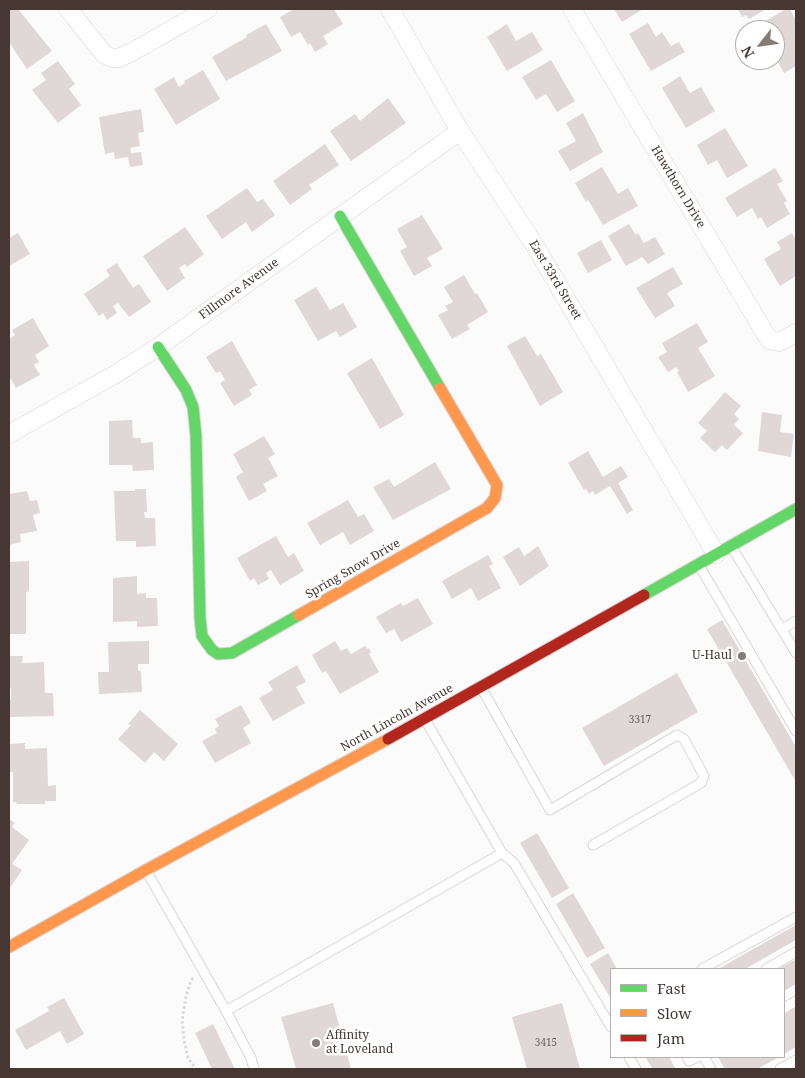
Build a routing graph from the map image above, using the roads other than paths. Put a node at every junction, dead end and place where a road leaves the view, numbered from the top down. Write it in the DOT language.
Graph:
graph roads {
  1 [pos="68,9"];
  2 [pos="208,9"];
  3 [pos="390,9"];
  4 [pos="572,9"];
  5 [pos="460,131"];
  6 [pos="340,216"];
  7 [pos="796,333"];
  8 [pos="158,346"];
  9 [pos="9,434"];
  10 [pos="796,509"];
  11 [pos="731,546"];
  12 [pos="716,554"];
  13 [pos="698,564"];
  14 [pos="796,621"];
  15 [pos="782,629"];
  16 [pos="796,653"];
  17 [pos="481,687"];
  18 [pos="425,718"];
  19 [pos="796,731"];
  20 [pos="593,845"];
  21 [pos="502,853"];
  22 [pos="146,870"];
  23 [pos="796,917"];
  24 [pos="9,947"];
  25 [pos="796,952"];
  26 [pos="704,968"];
  27 [pos="768,968"];
  28 [pos="796,1001"];
  29 [pos="785,1007"];
  30 [pos="226,1011"];
  31 [pos="610,1025"];
  32 [pos="630,1058"];
  33 [pos="705,1058"];
  34 [pos="796,1060"];
  35 [pos="254,1069"];
  36 [pos="636,1069"];
  37 [pos="711,1069"];
  38 [pos="780,1069"];
  1 -- 2 [label="street"];
  3 -- 5 [label="street, East 33rd Street"];
  4 -- 7 [label="street, Hawthorn Drive"];
  5 -- 6 [label="street, Fillmore Avenue"];
  5 -- 12 [label="street, East 33rd Street"];
  6 -- 8 [label="street, Fillmore Avenue"];
  6 -- 8 [label="street, Spring Snow Drive"];
  8 -- 9 [label="street, Fillmore Avenue"];
  10 -- 11 [label="street, North Lincoln Avenue"];
  11 -- 12 [label="street, North Lincoln Avenue"];
  11 -- 15 [label="lane"];
  12 -- 13 [label="street, North Lincoln Avenue"];
  13 -- 17 [label="street, North Lincoln Avenue"];
  13 -- 19 [label="lane"];
  14 -- 15 [label="lane"];
  15 -- 16 [label="lane"];
  17 -- 18 [label="street, North Lincoln Avenue"];
  17 -- 20 [label="lane"];
  18 -- 21 [label="lane"];
  18 -- 22 [label="street, North Lincoln Avenue"];
  21 -- 30 [label="lane"];
  21 -- 31 [label="lane"];
  22 -- 24 [label="street, North Lincoln Avenue"];
  22 -- 30 [label="lane"];
  23 -- 26 [label="lane"];
  25 -- 27 [label="lane"];
  28 -- 29 [label="lane"];
  30 -- 35 [label="lane"];
  32 -- 36 [label="lane"];
  33 -- 37 [label="lane"];
  34 -- 38 [label="lane"];
}
